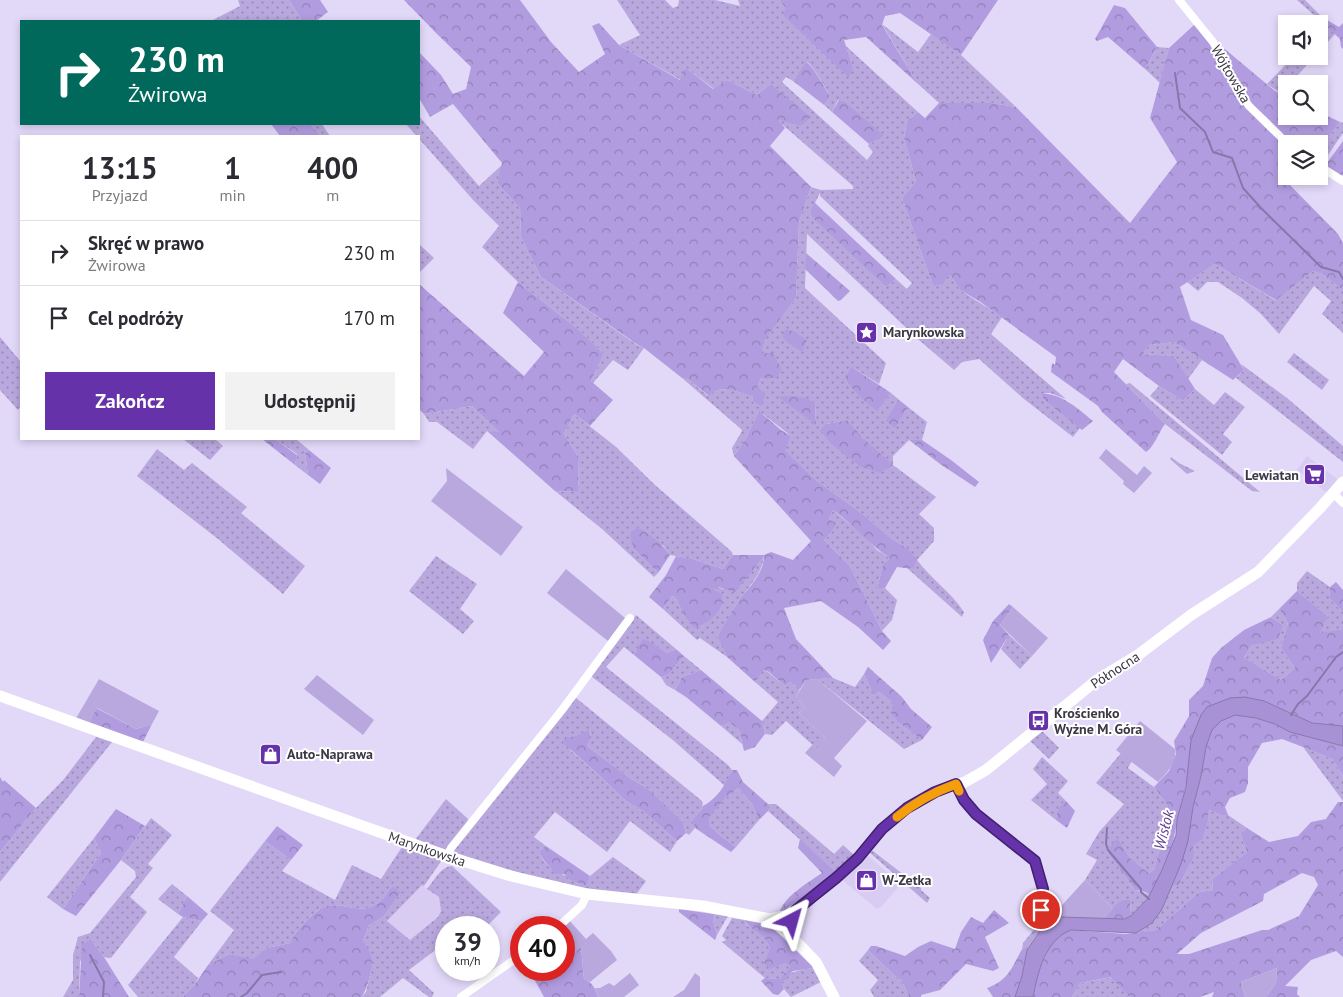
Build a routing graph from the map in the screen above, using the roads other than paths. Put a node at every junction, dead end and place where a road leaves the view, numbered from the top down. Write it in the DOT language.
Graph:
graph roads {
  1 [pos="1179,0"];
  2 [pos="1279,135"];
  3 [pos="1328,172"];
  4 [pos="1343,181"];
  5 [pos="1343,482"];
  6 [pos="1333,493"];
  7 [pos="1343,503"];
  8 [pos="630,618"];
  9 [pos="0,696"];
  10 [pos="956,784"];
  11 [pos="447,856"];
  12 [pos="587,894"];
  13 [pos="796,910"];
  14 [pos="570,916"];
  15 [pos="1035,917"];
  16 [pos="770,919"];
  17 [pos="791,936"];
  18 [pos="510,963"];
  19 [pos="461,997"];
  20 [pos="834,997"];
  1 -- 2 [label="street, Wójtowska"];
  3 -- 4 [label="street"];
  5 -- 6 [label="street, Północna"];
  6 -- 7 [label="street"];
  6 -- 10 [label="street, Północna"];
  8 -- 11 [label="street"];
  9 -- 11 [label="street, Marynkowska"];
  10 -- 13 [label="street, Północna"];
  10 -- 15 [label="street"];
  11 -- 12 [label="street, Marynkowska"];
  12 -- 14 [label="street"];
  12 -- 16 [label="street, Marynkowska"];
  13 -- 16 [label="street, Północna"];
  13 -- 17 [label="street"];
  16 -- 17 [label="street, Marynkowska"];
  17 -- 20 [label="street, Marynkowska"];
  18 -- 19 [label="street"];
}
